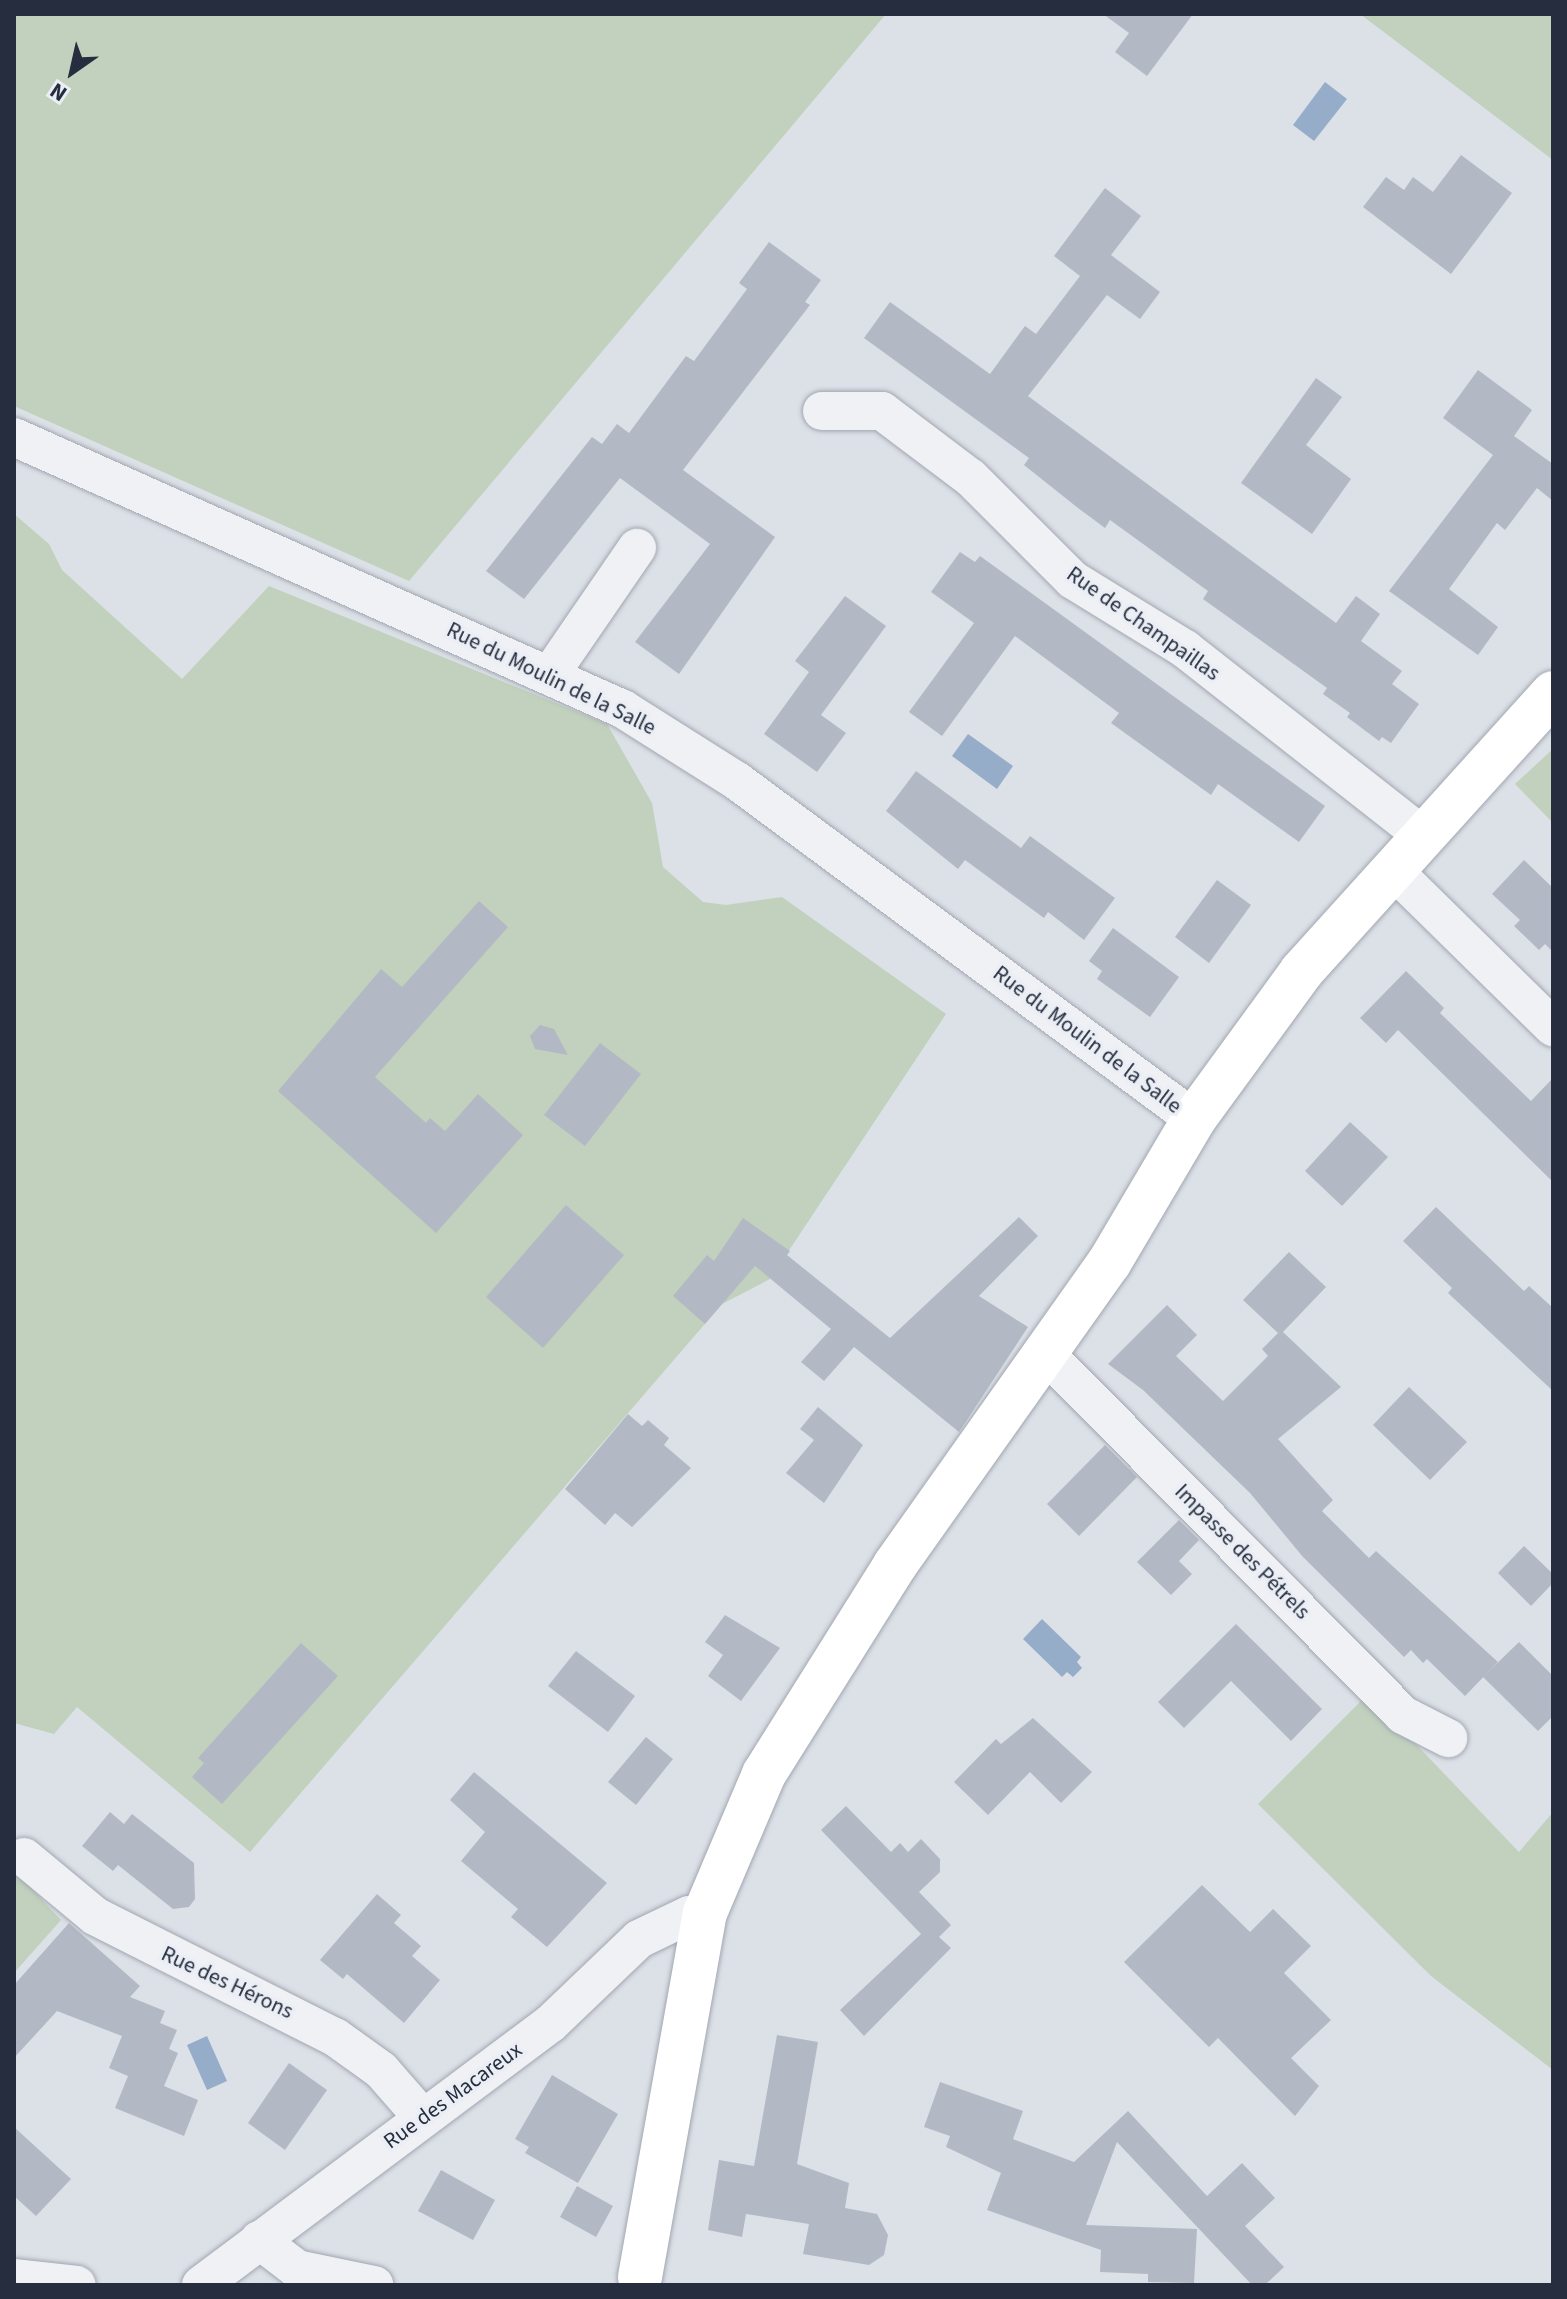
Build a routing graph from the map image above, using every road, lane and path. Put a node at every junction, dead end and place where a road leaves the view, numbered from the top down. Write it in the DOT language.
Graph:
graph roads {
  1 [pos="822,411"];
  2 [pos="14,437"];
  3 [pos="637,548"];
  4 [pos="551,673"];
  5 [pos="1553,693"];
  6 [pos="1422,835"];
  7 [pos="1392,869"];
  8 [pos="1553,1027"];
  9 [pos="1194,1119"];
  10 [pos="1045,1353"];
  11 [pos="1448,1738"];
  12 [pos="24,1857"];
  13 [pos="705,1913"];
  14 [pos="423,2118"];
  15 [pos="259,2240"];
  16 [pos="14,2278"];
  17 [pos="635,2282"];
  18 [pos="77,2285"];
  19 [pos="201,2285"];
  20 [pos="374,2285"];
  1 -- 6 [label="street, Rue de Champaillas"];
  2 -- 4 [label="street, Rue du Moulin de la Salle"];
  3 -- 4 [label="street"];
  4 -- 9 [label="street, Rue du Moulin de la Salle"];
  5 -- 6 [label="main road"];
  6 -- 7 [label="main road"];
  7 -- 8 [label="street"];
  7 -- 9 [label="main road"];
  9 -- 10 [label="main road"];
  10 -- 11 [label="street, Impasse des Pétrels"];
  10 -- 13 [label="main road"];
  12 -- 14 [label="street, Rue des Hérons"];
  13 -- 14 [label="street, Rue des Macareux"];
  13 -- 17 [label="main road"];
  14 -- 15 [label="street, Rue des Macareux"];
  15 -- 19 [label="street, Rue des Macareux"];
  15 -- 20 [label="street"];
  16 -- 18 [label="street"];
}
